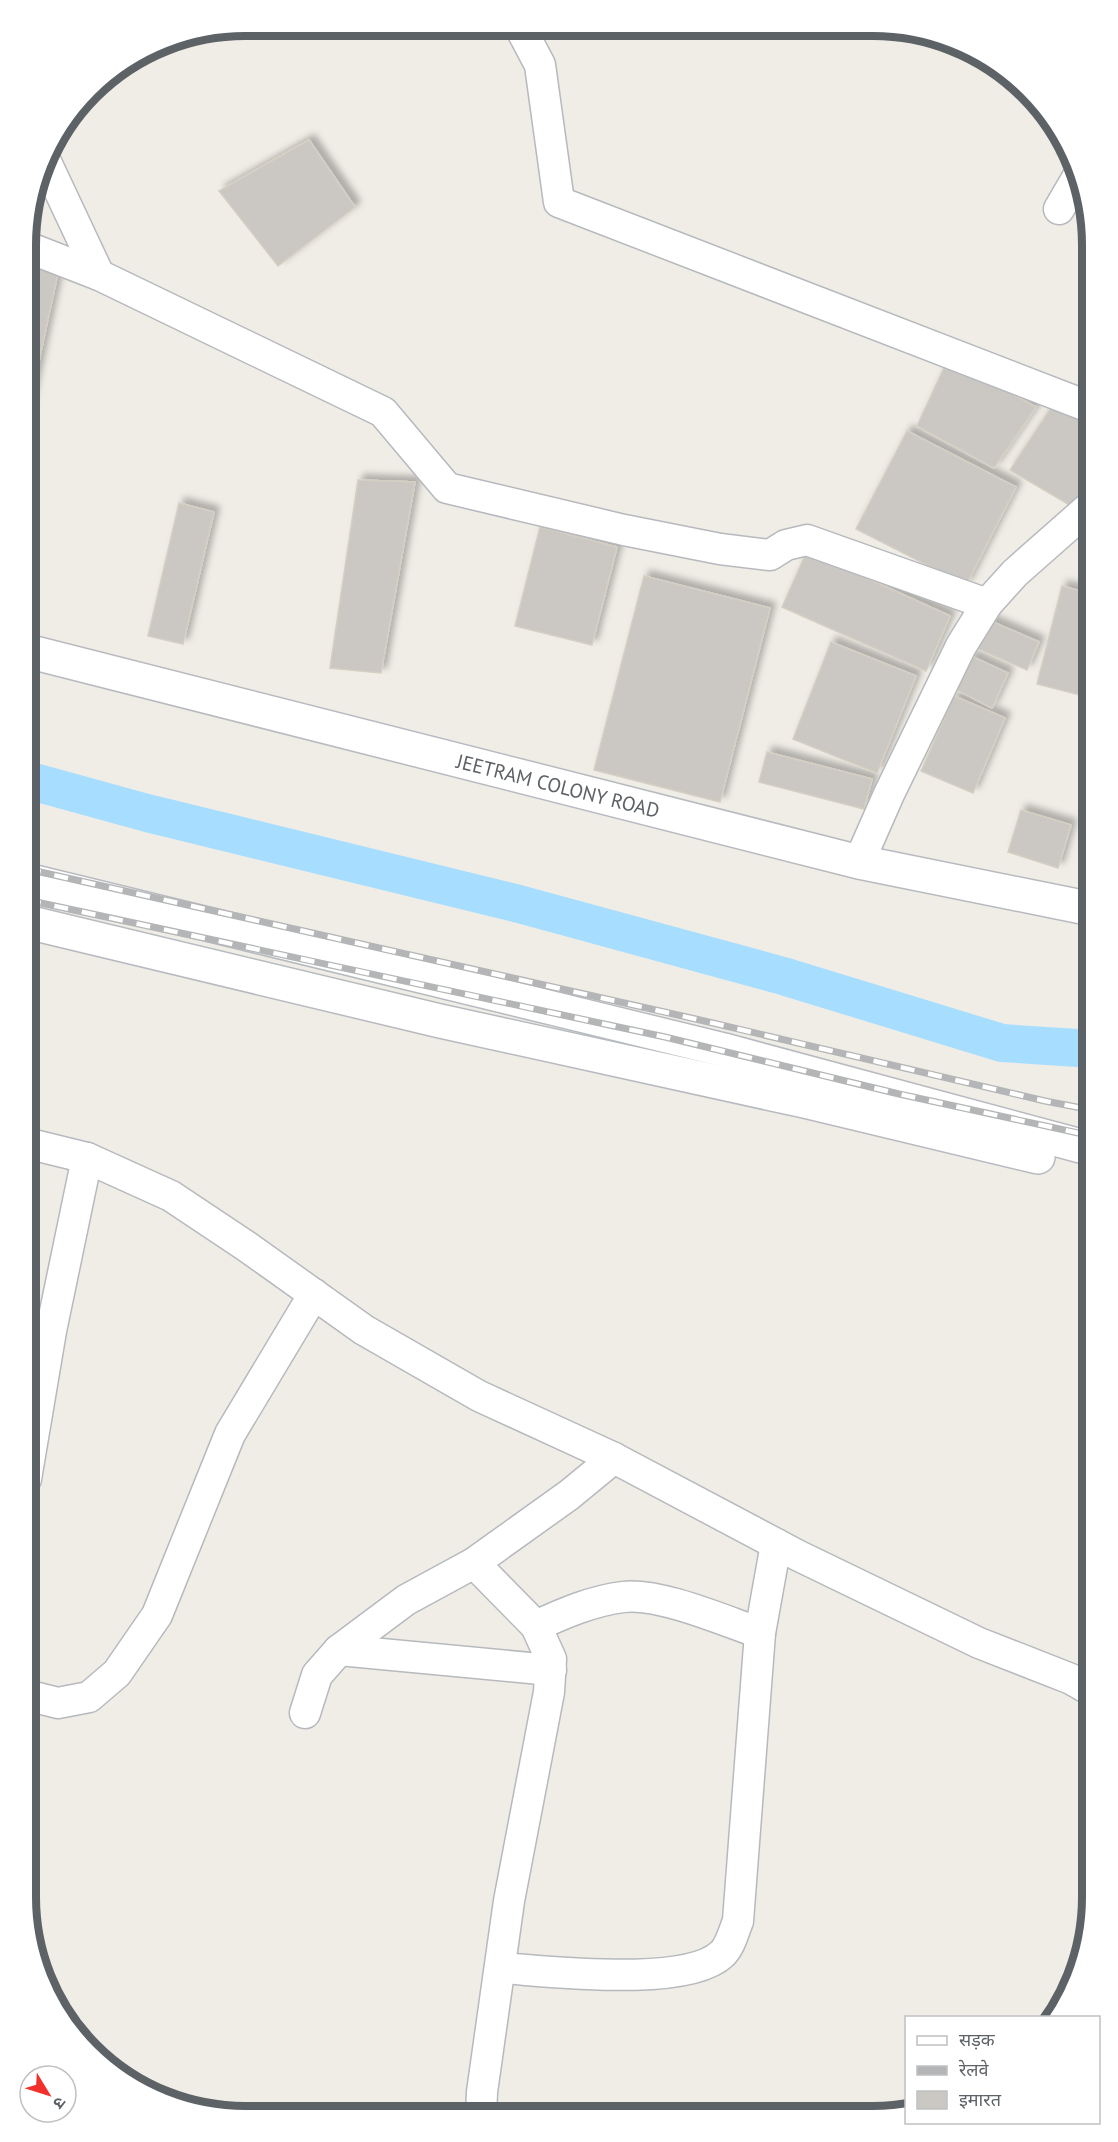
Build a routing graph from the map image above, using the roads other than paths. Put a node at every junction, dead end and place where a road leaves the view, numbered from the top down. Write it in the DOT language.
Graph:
graph roads {
  1 [pos="525,36"];
  2 [pos="50,170"];
  3 [pos="1073,185"];
  4 [pos="1059,209"];
  5 [pos="36,250"];
  6 [pos="99,275"];
  7 [pos="1082,404"];
  8 [pos="1082,514"];
  9 [pos="987,604"];
  10 [pos="36,653"];
  11 [pos="859,862"];
  12 [pos="36,882"];
  13 [pos="1082,907"];
  14 [pos="36,924"];
  15 [pos="36,1145"];
  16 [pos="1082,1146"];
  17 [pos="87,1158"];
  18 [pos="1082,1166"];
  19 [pos="314,1294"];
  20 [pos="36,1414"];
  21 [pos="614,1458"];
  22 [pos="777,1544"];
  23 [pos="474,1563"];
  24 [pos="536,1626"];
  25 [pos="760,1634"];
  26 [pos="339,1650"];
  27 [pos="551,1670"];
  28 [pos="1082,1685"];
  29 [pos="36,1698"];
  30 [pos="305,1713"];
  31 [pos="500,1968"];
  32 [pos="481,2106"];
  1 -- 7 [label="street"];
  2 -- 6 [label="street"];
  3 -- 4 [label="street"];
  5 -- 6 [label="street"];
  6 -- 9 [label="street"];
  8 -- 9 [label="street"];
  9 -- 11 [label="street"];
  10 -- 11 [label="street, JEETRAM COLONY ROAD"];
  11 -- 13 [label="street, JEETRAM COLONY ROAD"];
  12 -- 16 [label="street"];
  14 -- 18 [label="street"];
  15 -- 17 [label="street"];
  17 -- 19 [label="street"];
  17 -- 20 [label="street"];
  19 -- 21 [label="street"];
  19 -- 29 [label="street"];
  21 -- 22 [label="street"];
  21 -- 23 [label="street"];
  22 -- 25 [label="street"];
  22 -- 28 [label="street"];
  23 -- 24 [label="street"];
  23 -- 26 [label="street"];
  24 -- 25 [label="street"];
  24 -- 27 [label="street"];
  25 -- 31 [label="street"];
  26 -- 27 [label="street"];
  26 -- 30 [label="street"];
  27 -- 31 [label="street"];
  31 -- 32 [label="street"];
}
